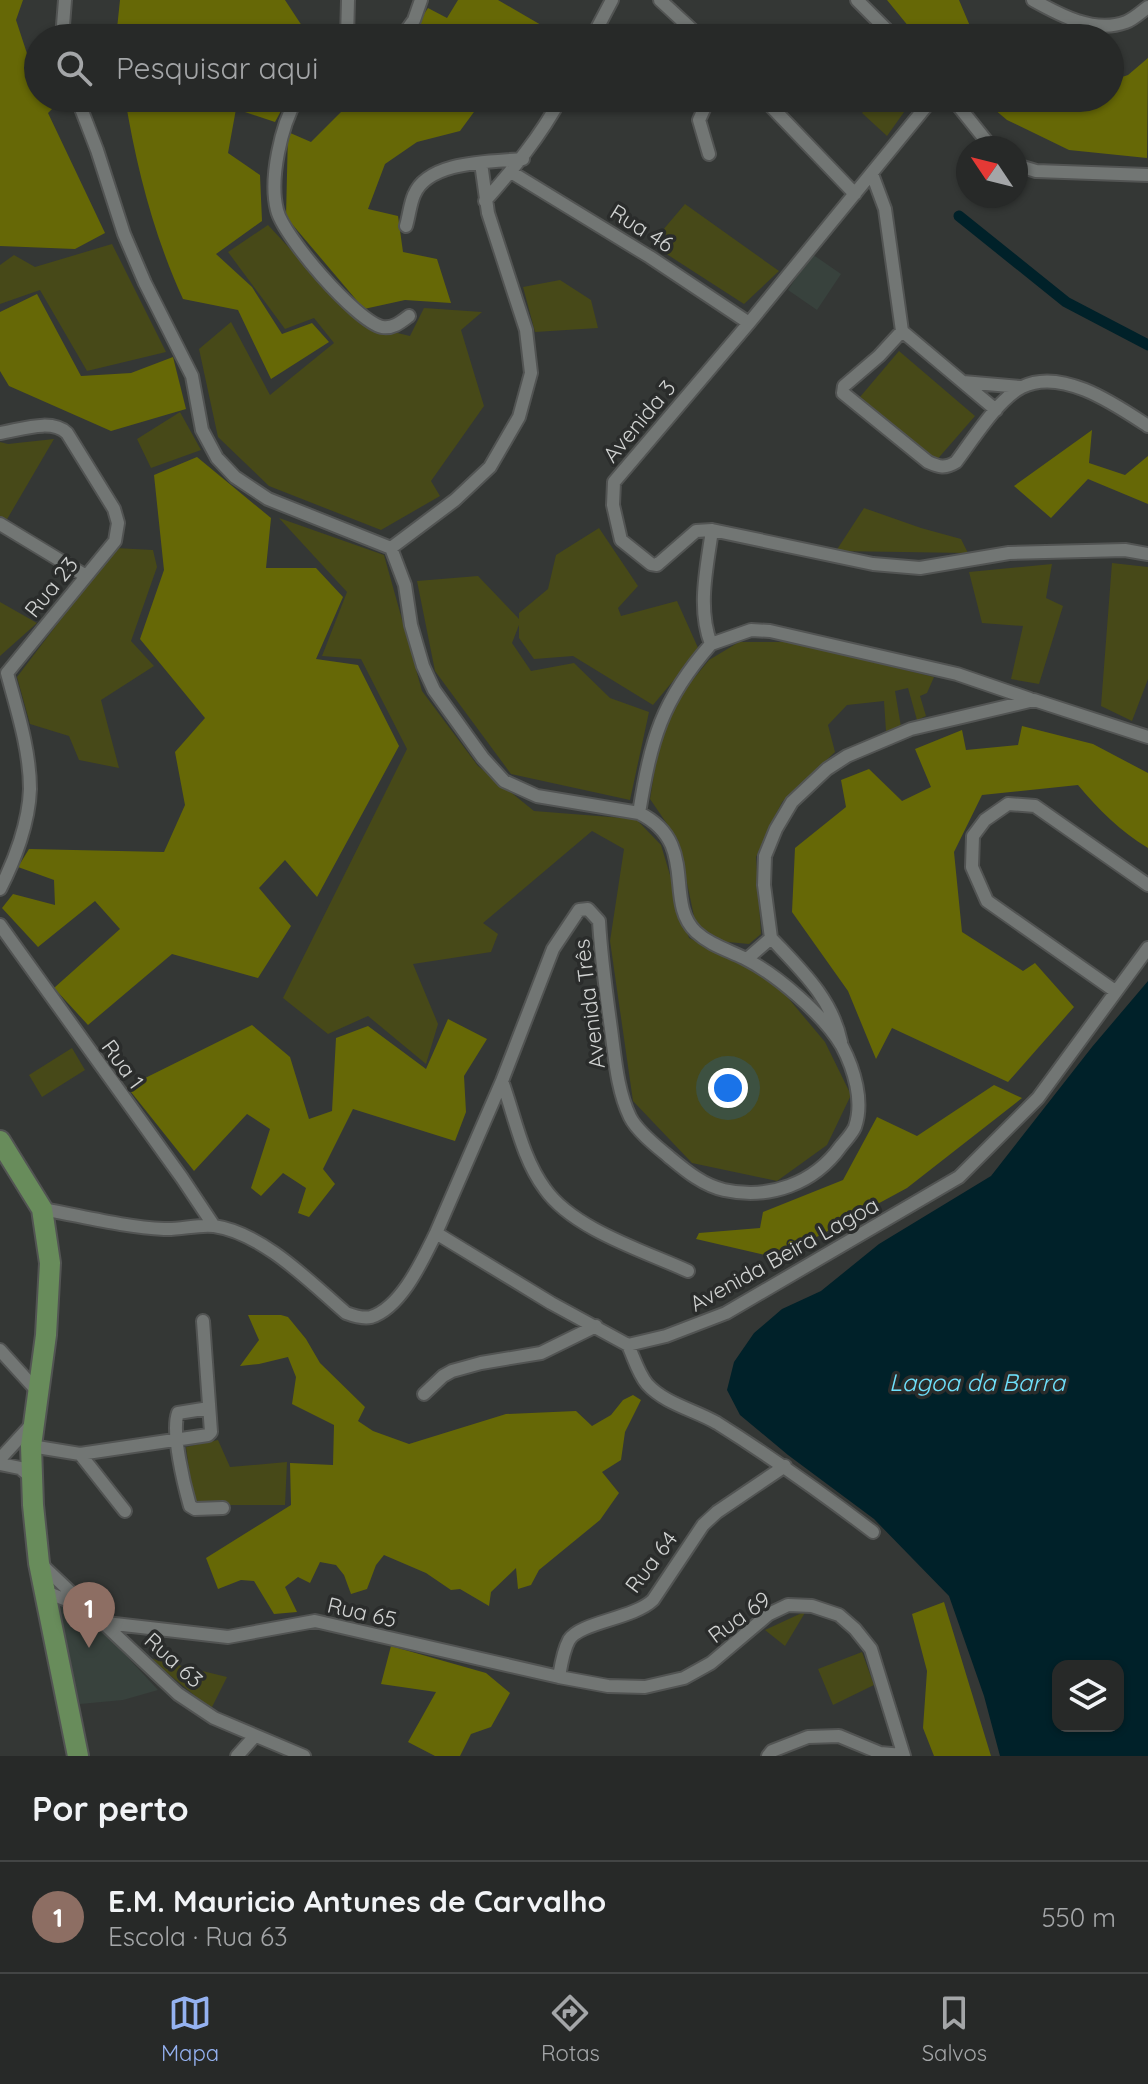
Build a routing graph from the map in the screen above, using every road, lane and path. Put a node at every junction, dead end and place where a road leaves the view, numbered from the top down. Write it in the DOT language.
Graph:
graph roads {
  1 [pos="65,0"];
  2 [pos="348,0"];
  3 [pos="421,0"];
  4 [pos="612,0"];
  5 [pos="660,0"];
  6 [pos="857,0"];
  7 [pos="1033,0"];
  8 [pos="1148,7"];
  9 [pos="63,24"];
  10 [pos="347,24"];
  11 [pos="411,24"];
  12 [pos="599,24"];
  13 [pos="686,24"];
  14 [pos="881,24"];
  15 [pos="1101,24"];
  16 [pos="1113,24"];
  17 [pos="82,112"];
  18 [pos="290,112"];
  19 [pos="553,112"];
  20 [pos="703,112"];
  21 [pos="776,112"];
  22 [pos="922,112"];
  23 [pos="963,112"];
  24 [pos="982,136"];
  25 [pos="709,154"];
  26 [pos="523,159"];
  27 [pos="481,163"];
  28 [pos="1028,169"];
  29 [pos="511,172"];
  30 [pos="872,174"];
  31 [pos="1148,175"];
  32 [pos="855,194"];
  33 [pos="485,201"];
  34 [pos="406,226"];
  35 [pos="409,316"];
  36 [pos="749,323"];
  37 [pos="902,331"];
  38 [pos="963,382"];
  39 [pos="1020,387"];
  40 [pos="996,410"];
  41 [pos="1148,426"];
  42 [pos="0,433"];
  43 [pos="0,524"];
  44 [pos="712,530"];
  45 [pos="391,548"];
  46 [pos="1148,554"];
  47 [pos="86,576"];
  48 [pos="711,644"];
  49 [pos="4,671"];
  50 [pos="1034,700"];
  51 [pos="1148,737"];
  52 [pos="639,813"];
  53 [pos="1148,885"];
  54 [pos="0,889"];
  55 [pos="0,925"];
  56 [pos="771,938"];
  57 [pos="1148,948"];
  58 [pos="747,959"];
  59 [pos="1115,991"];
  60 [pos="841,1045"];
  61 [pos="502,1081"];
  62 [pos="0,1141"];
  63 [pos="42,1209"];
  64 [pos="214,1226"];
  65 [pos="436,1233"];
  66 [pos="688,1271"];
  67 [pos="203,1321"];
  68 [pos="596,1326"];
  69 [pos="628,1345"];
  70 [pos="0,1350"];
  71 [pos="38,1392"];
  72 [pos="424,1394"];
  73 [pos="209,1408"];
  74 [pos="178,1441"];
  75 [pos="80,1454"];
  76 [pos="14,1456"];
  77 [pos="785,1466"];
  78 [pos="223,1508"];
  79 [pos="125,1511"];
  80 [pos="873,1532"];
  81 [pos="39,1563"];
  82 [pos="46,1592"];
  83 [pos="88,1608"];
  84 [pos="106,1623"];
  85 [pos="559,1677"];
  86 [pos="254,1737"];
  87 [pos="903,1755"];
  88 [pos="78,1756"];
  89 [pos="237,1756"];
  90 [pos="304,1756"];
  91 [pos="768,1756"];
  1 -- 9 [label="street"];
  2 -- 10 [label="street"];
  3 -- 11 [label="street"];
  4 -- 12 [label="street"];
  5 -- 13 [label="street"];
  6 -- 14 [label="street"];
  7 -- 15 [label="street"];
  8 -- 16 [label="street"];
  17 -- 45 [label="street"];
  18 -- 35 [label="street"];
  19 -- 26 [label="street"];
  20 -- 25 [label="street"];
  21 -- 32 [label="street"];
  22 -- 30 [label="street, Avenida 3"];
  23 -- 24 [label="street"];
  26 -- 27 [label="street"];
  26 -- 29 [label="street"];
  27 -- 33 [label="street"];
  27 -- 34 [label="street"];
  28 -- 31 [label="street"];
  29 -- 33 [label="street"];
  29 -- 36 [label="street, Rua 46"];
  30 -- 32 [label="street, Avenida 3"];
  30 -- 37 [label="street"];
  32 -- 36 [label="street, Avenida 3"];
  33 -- 45 [label="street"];
  36 -- 44 [label="street, Avenida 3"];
  37 -- 38 [label="street"];
  37 -- 40 [label="street"];
  38 -- 39 [label="street"];
  38 -- 40 [label="street"];
  39 -- 40 [label="street"];
  39 -- 41 [label="street"];
  42 -- 47 [label="street, Rua 23"];
  43 -- 47 [label="street"];
  44 -- 46 [label="street"];
  44 -- 48 [label="street"];
  45 -- 52 [label="street"];
  47 -- 49 [label="street, Rua 23"];
  48 -- 50 [label="street"];
  48 -- 52 [label="street"];
  49 -- 54 [label="street, Rua 23"];
  50 -- 51 [label="street"];
  50 -- 56 [label="street"];
  52 -- 58 [label="street"];
  53 -- 59 [label="street"];
  55 -- 64 [label="street, Rua 1"];
  56 -- 58 [label="street"];
  56 -- 60 [label="street"];
  57 -- 59 [label="street, Avenida Beira Lagoa"];
  58 -- 60 [label="street"];
  59 -- 69 [label="street, Avenida Beira Lagoa"];
  60 -- 61 [label="street, Avenida Três"];
  61 -- 65 [label="street, Avenida Três"];
  61 -- 66 [label="street"];
  62 -- 63 [label="main road"];
  63 -- 64 [label="street"];
  63 -- 71 [label="main road"];
  64 -- 65 [label="street"];
  65 -- 68 [label="street"];
  67 -- 73 [label="street"];
  68 -- 69 [label="street"];
  68 -- 72 [label="street"];
  69 -- 77 [label="street"];
  70 -- 71 [label="street"];
  71 -- 76 [label="main road"];
  73 -- 74 [label="street"];
  73 -- 74 [label="street"];
  74 -- 75 [label="street"];
  74 -- 78 [label="street"];
  75 -- 76 [label="street"];
  75 -- 79 [label="street"];
  76 -- 81 [label="main road"];
  77 -- 80 [label="street"];
  77 -- 85 [label="street, Rua 64"];
  81 -- 82 [label="main road"];
  81 -- 83 [label="street, Rua 63"];
  82 -- 83 [label="street"];
  82 -- 88 [label="main road"];
  83 -- 84 [label="street, Rua 63"];
  84 -- 85 [label="street, Rua 65"];
  84 -- 86 [label="street, Rua 63"];
  85 -- 87 [label="street, Rua 69"];
  86 -- 89 [label="street"];
  86 -- 90 [label="street, Rua 63"];
  87 -- 91 [label="street"];
}
